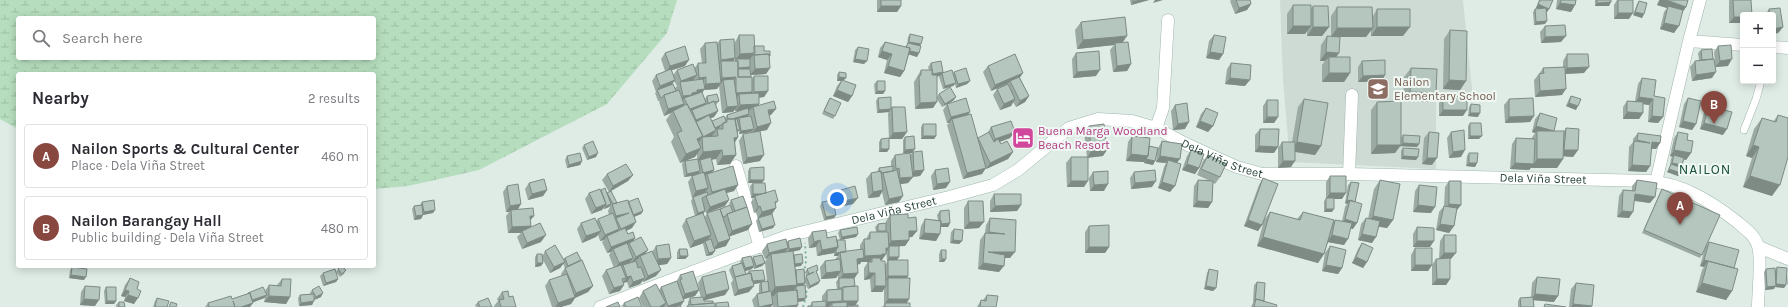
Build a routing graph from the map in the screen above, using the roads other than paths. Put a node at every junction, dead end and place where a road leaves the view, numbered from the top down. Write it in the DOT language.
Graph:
graph roads {
  1 [pos="1700,0"];
  2 [pos="1168,20"];
  3 [pos="1688,41"];
  4 [pos="1740,45"];
  5 [pos="1776,47"];
  6 [pos="1788,48"];
  7 [pos="1760,84"];
  8 [pos="1352,95"];
  9 [pos="1156,128"];
  10 [pos="1744,130"];
  11 [pos="736,166"];
  12 [pos="1349,174"];
  13 [pos="1656,182"];
  14 [pos="760,247"];
  15 [pos="1759,247"];
  16 [pos="1788,259"];
  17 [pos="600,307"];
  18 [pos="1758,307"];
  1 -- 3 [label="street"];
  2 -- 9 [label="street"];
  3 -- 4 [label="street"];
  3 -- 13 [label="street"];
  5 -- 6 [label="street"];
  7 -- 10 [label="lane"];
  8 -- 12 [label="street"];
  9 -- 12 [label="street, Dela Viña Street"];
  9 -- 14 [label="street, Dela Viña Street"];
  11 -- 14 [label="street"];
  12 -- 13 [label="street, Dela Viña Street"];
  13 -- 15 [label="street, Dela Viña Street"];
  14 -- 17 [label="street, Dela Viña Street"];
  15 -- 16 [label="street"];
  15 -- 18 [label="street"];
}
